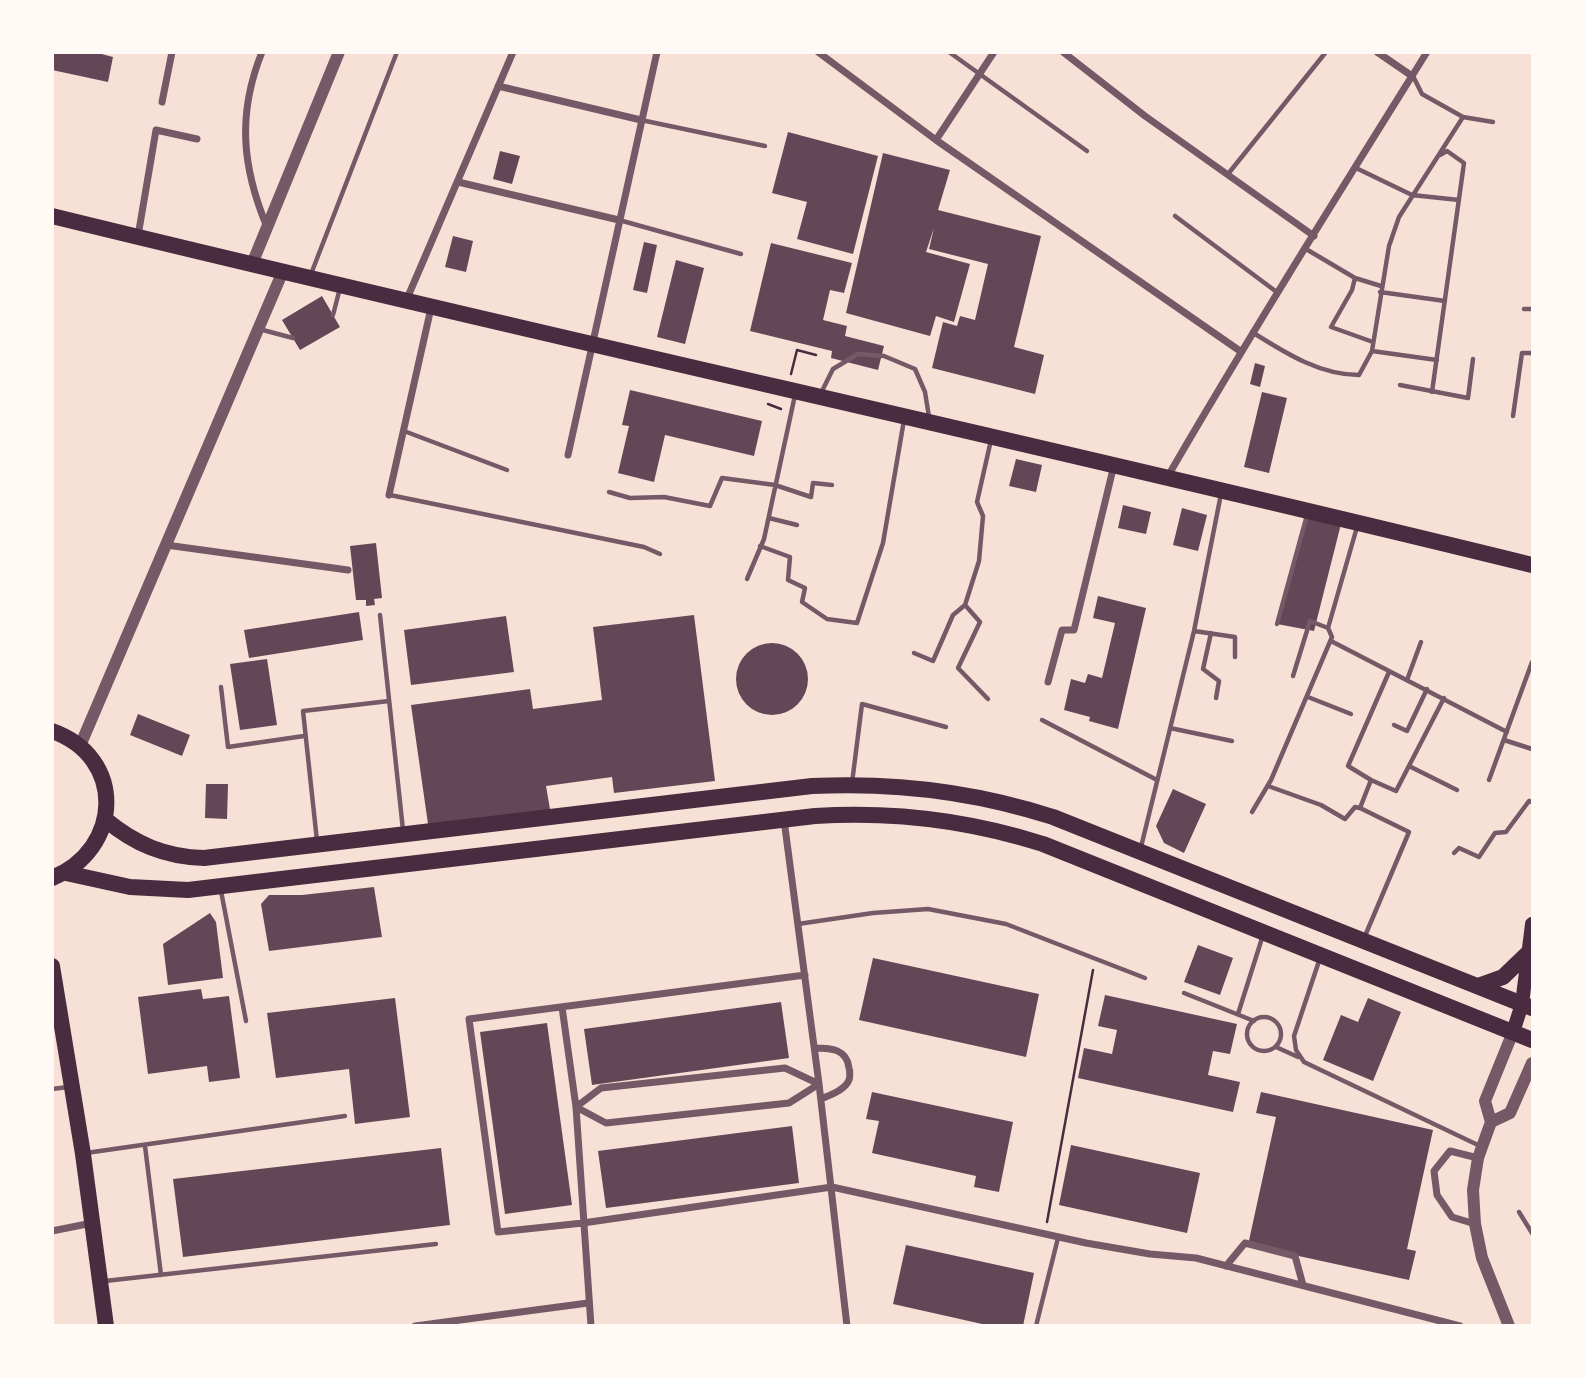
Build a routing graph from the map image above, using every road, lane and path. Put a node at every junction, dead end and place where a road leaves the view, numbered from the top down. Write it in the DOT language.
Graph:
graph roads {
  1 [pos="172,52"];
  2 [pos="262,52"];
  3 [pos="339,52"];
  4 [pos="397,52"];
  5 [pos="513,52"];
  6 [pos="657,52"];
  7 [pos="818,52"];
  8 [pos="949,52"];
  9 [pos="994,52"];
  10 [pos="1063,52"];
  11 [pos="1326,52"];
  12 [pos="1377,52"];
  13 [pos="1426,52"];
  14 [pos="979,73"];
  15 [pos="1412,76"];
  16 [pos="498,86"];
  17 [pos="162,102"];
  18 [pos="1463,117"];
  19 [pos="641,120"];
  20 [pos="1493,122"];
  21 [pos="197,139"];
  22 [pos="936,139"];
  23 [pos="765,146"];
  24 [pos="1087,151"];
  25 [pos="1439,155"];
  26 [pos="1356,168"];
  27 [pos="1228,174"];
  28 [pos="458,181"];
  29 [pos="1412,195"];
  30 [pos="1459,200"];
  31 [pos="52,216"];
  32 [pos="1175,216"];
  33 [pos="618,220"];
  34 [pos="267,227"];
  35 [pos="1314,236"];
  36 [pos="138,237"];
  37 [pos="1306,249"];
  38 [pos="740,254"];
  39 [pos="252,264"];
  40 [pos="283,271"];
  41 [pos="309,278"];
  42 [pos="1355,278"];
  43 [pos="341,285"];
  44 [pos="1381,289"];
  45 [pos="1278,293"];
  46 [pos="1445,301"];
  47 [pos="406,302"];
  48 [pos="431,308"];
  49 [pos="1524,309"];
  50 [pos="1532,309"];
  51 [pos="333,315"];
  52 [pos="258,329"];
  53 [pos="1252,332"];
  54 [pos="293,338"];
  55 [pos="1373,342"];
  56 [pos="591,345"];
  57 [pos="797,350"];
  58 [pos="1240,351"];
  59 [pos="1372,351"];
  60 [pos="1532,354"];
  61 [pos="816,355"];
  62 [pos="1473,359"];
  63 [pos="1437,360"];
  64 [pos="1400,385"];
  65 [pos="796,390"];
  66 [pos="1432,392"];
  67 [pos="820,396"];
  68 [pos="768,404"];
  69 [pos="782,410"];
  70 [pos="1513,415"];
  71 [pos="904,416"];
  72 [pos="929,422"];
  73 [pos="403,431"];
  74 [pos="992,436"];
  75 [pos="568,455"];
  76 [pos="1114,464"];
  77 [pos="507,470"];
  78 [pos="1168,477"];
  79 [pos="775,485"];
  80 [pos="832,485"];
  81 [pos="1222,490"];
  82 [pos="609,492"];
  83 [pos="389,495"];
  84 [pos="1308,511"];
  85 [pos="768,517"];
  86 [pos="1358,523"];
  87 [pos="797,525"];
  88 [pos="166,545"];
  89 [pos="760,547"];
  90 [pos="660,554"];
  91 [pos="1532,565"];
  92 [pos="348,570"];
  93 [pos="747,579"];
  94 [pos="965,605"];
  95 [pos="380,615"];
  96 [pos="1277,624"];
  97 [pos="1328,628"];
  98 [pos="1194,631"];
  99 [pos="1211,634"];
  100 [pos="1331,641"];
  101 [pos="1421,642"];
  102 [pos="914,653"];
  103 [pos="1235,657"];
  104 [pos="1532,662"];
  105 [pos="1389,672"];
  106 [pos="1293,676"];
  107 [pos="1407,680"];
  108 [pos="1048,682"];
  109 [pos="221,687"];
  110 [pos="1427,689"];
  111 [pos="1308,697"];
  112 [pos="1216,698"];
  113 [pos="1444,698"];
  114 [pos="988,699"];
  115 [pos="389,701"];
  116 [pos="1351,714"];
  117 [pos="1042,720"];
  118 [pos="1394,724"];
  119 [pos="946,727"];
  120 [pos="1170,728"];
  121 [pos="52,731"];
  122 [pos="1507,732"];
  123 [pos="304,736"];
  124 [pos="1504,740"];
  125 [pos="1232,741"];
  126 [pos="80,746"];
  127 [pos="1532,750"];
  128 [pos="1409,766"];
  129 [pos="1157,780"];
  130 [pos="1371,780"];
  131 [pos="1489,780"];
  132 [pos="852,784"];
  133 [pos="1268,786"];
  134 [pos="1457,790"];
  135 [pos="1532,802"];
  136 [pos="1360,808"];
  137 [pos="1252,812"];
  138 [pos="783,819"];
  139 [pos="106,820"];
  140 [pos="403,835"];
  141 [pos="318,845"];
  142 [pos="1139,851"];
  143 [pos="1454,853"];
  144 [pos="59,875"];
  145 [pos="220,886"];
  146 [pos="798,924"];
  147 [pos="1532,924"];
  148 [pos="1264,932"];
  149 [pos="1363,940"];
  150 [pos="1528,953"];
  151 [pos="1321,955"];
  152 [pos="1096,960"];
  153 [pos="52,966"];
  154 [pos="805,975"];
  155 [pos="1145,978"];
  156 [pos="1478,986"];
  157 [pos="1184,993"];
  158 [pos="1527,1006"];
  159 [pos="562,1007"];
  160 [pos="1238,1014"];
  161 [pos="246,1021"];
  162 [pos="1254,1021"];
  163 [pos="1513,1032"];
  164 [pos="1532,1040"];
  165 [pos="1276,1047"];
  166 [pos="815,1048"];
  167 [pos="1299,1057"];
  168 [pos="1532,1063"];
  169 [pos="820,1084"];
  170 [pos="72,1087"];
  171 [pos="52,1089"];
  172 [pos="821,1099"];
  173 [pos="576,1107"];
  174 [pos="345,1116"];
  175 [pos="1491,1122"];
  176 [pos="145,1146"];
  177 [pos="1479,1152"];
  178 [pos="83,1154"];
  179 [pos="832,1188"];
  180 [pos="1519,1212"];
  181 [pos="92,1223"];
  182 [pos="583,1223"];
  183 [pos="1475,1224"];
  184 [pos="52,1231"];
  185 [pos="1532,1233"];
  186 [pos="1044,1234"];
  187 [pos="1058,1237"];
  188 [pos="436,1244"];
  189 [pos="1226,1266"];
  190 [pos="161,1275"];
  191 [pos="100,1282"];
  192 [pos="1303,1285"];
  193 [pos="588,1303"];
  194 [pos="106,1325"];
  195 [pos="415,1325"];
  196 [pos="591,1325"];
  197 [pos="847,1325"];
  198 [pos="1036,1325"];
  199 [pos="1460,1325"];
  200 [pos="1509,1325"];
  1 -- 17 [label="street"];
  2 -- 34 [label="street"];
  3 -- 34 [label="street"];
  4 -- 41 [label="lane"];
  5 -- 16 [label="street"];
  6 -- 19 [label="street"];
  7 -- 22 [label="street"];
  8 -- 14 [label="lane"];
  9 -- 14 [label="street"];
  10 -- 27 [label="street"];
  11 -- 27 [label="lane"];
  12 -- 15 [label="street"];
  13 -- 15 [label="street"];
  14 -- 22 [label="street"];
  14 -- 24 [label="lane"];
  15 -- 18 [label="lane"];
  15 -- 26 [label="street"];
  16 -- 19 [label="street"];
  16 -- 28 [label="street"];
  18 -- 20 [label="lane"];
  18 -- 25 [label="lane"];
  19 -- 23 [label="lane"];
  19 -- 33 [label="street"];
  21 -- 36 [label="street"];
  22 -- 58 [label="street"];
  25 -- 29 [label="lane"];
  25 -- 30 [label="lane"];
  26 -- 29 [label="lane"];
  26 -- 35 [label="street"];
  27 -- 35 [label="street"];
  28 -- 33 [label="street"];
  28 -- 47 [label="street"];
  29 -- 30 [label="lane"];
  29 -- 44 [label="lane"];
  30 -- 46 [label="lane"];
  31 -- 36 [label="main road"];
  32 -- 45 [label="lane"];
  33 -- 38 [label="lane"];
  33 -- 56 [label="street"];
  34 -- 39 [label="street"];
  35 -- 37 [label="street"];
  36 -- 39 [label="main road"];
  37 -- 42 [label="lane"];
  37 -- 45 [label="street"];
  39 -- 40 [label="main road"];
  40 -- 41 [label="main road"];
  40 -- 52 [label="street"];
  41 -- 43 [label="main road"];
  42 -- 44 [label="lane"];
  42 -- 55 [label="lane"];
  43 -- 47 [label="main road"];
  43 -- 51 [label="lane"];
  44 -- 46 [label="lane"];
  44 -- 55 [label="lane"];
  45 -- 53 [label="street"];
  46 -- 63 [label="lane"];
  47 -- 48 [label="main road"];
  48 -- 56 [label="main road"];
  48 -- 73 [label="street"];
  49 -- 50 [label="lane"];
  52 -- 54 [label="lane"];
  52 -- 88 [label="street"];
  53 -- 58 [label="street"];
  53 -- 59 [label="lane"];
  55 -- 59 [label="lane"];
  56 -- 65 [label="main road"];
  56 -- 75 [label="street"];
  57 -- 61 [label="path"];
  58 -- 78 [label="street"];
  59 -- 63 [label="lane"];
  60 -- 70 [label="lane"];
  62 -- 66 [label="lane"];
  63 -- 66 [label="lane"];
  64 -- 66 [label="lane"];
  65 -- 67 [label="main road"];
  65 -- 79 [label="lane"];
  67 -- 71 [label="main road"];
  67 -- 72 [label="lane"];
  68 -- 69 [label="path"];
  71 -- 72 [label="main road"];
  71 -- 89 [label="lane"];
  72 -- 74 [label="main road"];
  73 -- 77 [label="lane"];
  73 -- 83 [label="street"];
  74 -- 76 [label="main road"];
  74 -- 94 [label="lane"];
  76 -- 78 [label="main road"];
  76 -- 108 [label="street"];
  78 -- 81 [label="main road"];
  79 -- 80 [label="lane"];
  79 -- 82 [label="lane"];
  79 -- 85 [label="lane"];
  81 -- 84 [label="main road"];
  81 -- 98 [label="lane"];
  83 -- 90 [label="lane"];
  84 -- 86 [label="main road"];
  84 -- 96 [label="lane"];
  85 -- 87 [label="lane"];
  85 -- 89 [label="lane"];
  86 -- 91 [label="main road"];
  86 -- 97 [label="lane"];
  88 -- 92 [label="street"];
  88 -- 126 [label="street"];
  89 -- 93 [label="lane"];
  94 -- 102 [label="lane"];
  94 -- 114 [label="lane"];
  95 -- 115 [label="lane"];
  97 -- 100 [label="lane"];
  97 -- 106 [label="lane"];
  98 -- 99 [label="lane"];
  98 -- 120 [label="lane"];
  99 -- 103 [label="lane"];
  99 -- 112 [label="lane"];
  100 -- 105 [label="lane"];
  100 -- 111 [label="lane"];
  101 -- 107 [label="lane"];
  104 -- 122 [label="lane"];
  105 -- 107 [label="lane"];
  105 -- 130 [label="lane"];
  107 -- 110 [label="lane"];
  109 -- 123 [label="lane"];
  110 -- 113 [label="lane"];
  110 -- 118 [label="lane"];
  111 -- 116 [label="lane"];
  111 -- 133 [label="lane"];
  113 -- 122 [label="lane"];
  113 -- 128 [label="lane"];
  115 -- 123 [label="lane"];
  115 -- 140 [label="lane"];
  117 -- 129 [label="lane"];
  119 -- 132 [label="lane"];
  120 -- 125 [label="lane"];
  120 -- 129 [label="lane"];
  121 -- 126 [label="main road"];
  122 -- 124 [label="lane"];
  123 -- 141 [label="lane"];
  124 -- 127 [label="lane"];
  124 -- 131 [label="lane"];
  126 -- 139 [label="main road"];
  128 -- 130 [label="lane"];
  128 -- 134 [label="lane"];
  129 -- 142 [label="lane"];
  130 -- 136 [label="lane"];
  132 -- 140 [label="main road"];
  132 -- 142 [label="main road"];
  133 -- 136 [label="lane"];
  133 -- 137 [label="lane"];
  135 -- 143 [label="lane"];
  136 -- 149 [label="lane"];
  138 -- 145 [label="main road"];
  138 -- 146 [label="street"];
  138 -- 148 [label="main road"];
  139 -- 141 [label="main road"];
  139 -- 144 [label="main road"];
  140 -- 141 [label="main road"];
  142 -- 149 [label="main road"];
  144 -- 145 [label="main road"];
  145 -- 161 [label="lane"];
  146 -- 152 [label="lane"];
  146 -- 154 [label="street"];
  147 -- 150 [label="main road"];
  148 -- 151 [label="main road"];
  148 -- 160 [label="lane"];
  149 -- 156 [label="main road"];
  150 -- 156 [label="main road"];
  150 -- 158 [label="main road"];
  151 -- 163 [label="main road"];
  151 -- 167 [label="lane"];
  152 -- 155 [label="lane"];
  152 -- 186 [label="path"];
  153 -- 170 [label="main road"];
  154 -- 159 [label="street"];
  154 -- 166 [label="street"];
  156 -- 158 [label="main road"];
  157 -- 160 [label="lane"];
  158 -- 163 [label="main road"];
  159 -- 173 [label="street"];
  159 -- 182 [label="street"];
  160 -- 162 [label="lane"];
  162 -- 165 [label="lane"];
  162 -- 165 [label="lane"];
  163 -- 164 [label="main road"];
  163 -- 175 [label="street"];
  165 -- 167 [label="lane"];
  166 -- 169 [label="street"];
  166 -- 172 [label="street"];
  167 -- 177 [label="lane"];
  168 -- 175 [label="street"];
  169 -- 172 [label="street"];
  169 -- 173 [label="street"];
  169 -- 173 [label="street"];
  170 -- 171 [label="lane"];
  170 -- 178 [label="main road"];
  172 -- 179 [label="street"];
  173 -- 182 [label="street"];
  174 -- 176 [label="lane"];
  175 -- 177 [label="street"];
  176 -- 178 [label="lane"];
  176 -- 190 [label="lane"];
  177 -- 183 [label="street"];
  177 -- 183 [label="street"];
  178 -- 181 [label="main road"];
  179 -- 182 [label="street"];
  179 -- 186 [label="street"];
  179 -- 197 [label="street"];
  180 -- 185 [label="lane"];
  181 -- 184 [label="street"];
  181 -- 191 [label="main road"];
  182 -- 193 [label="street"];
  183 -- 200 [label="street"];
  186 -- 187 [label="street"];
  187 -- 189 [label="street"];
  187 -- 198 [label="lane"];
  188 -- 190 [label="lane"];
  189 -- 192 [label="street"];
  189 -- 192 [label="street"];
  190 -- 191 [label="lane"];
  191 -- 194 [label="main road"];
  192 -- 199 [label="street"];
  193 -- 195 [label="street"];
  193 -- 196 [label="street"];
}
